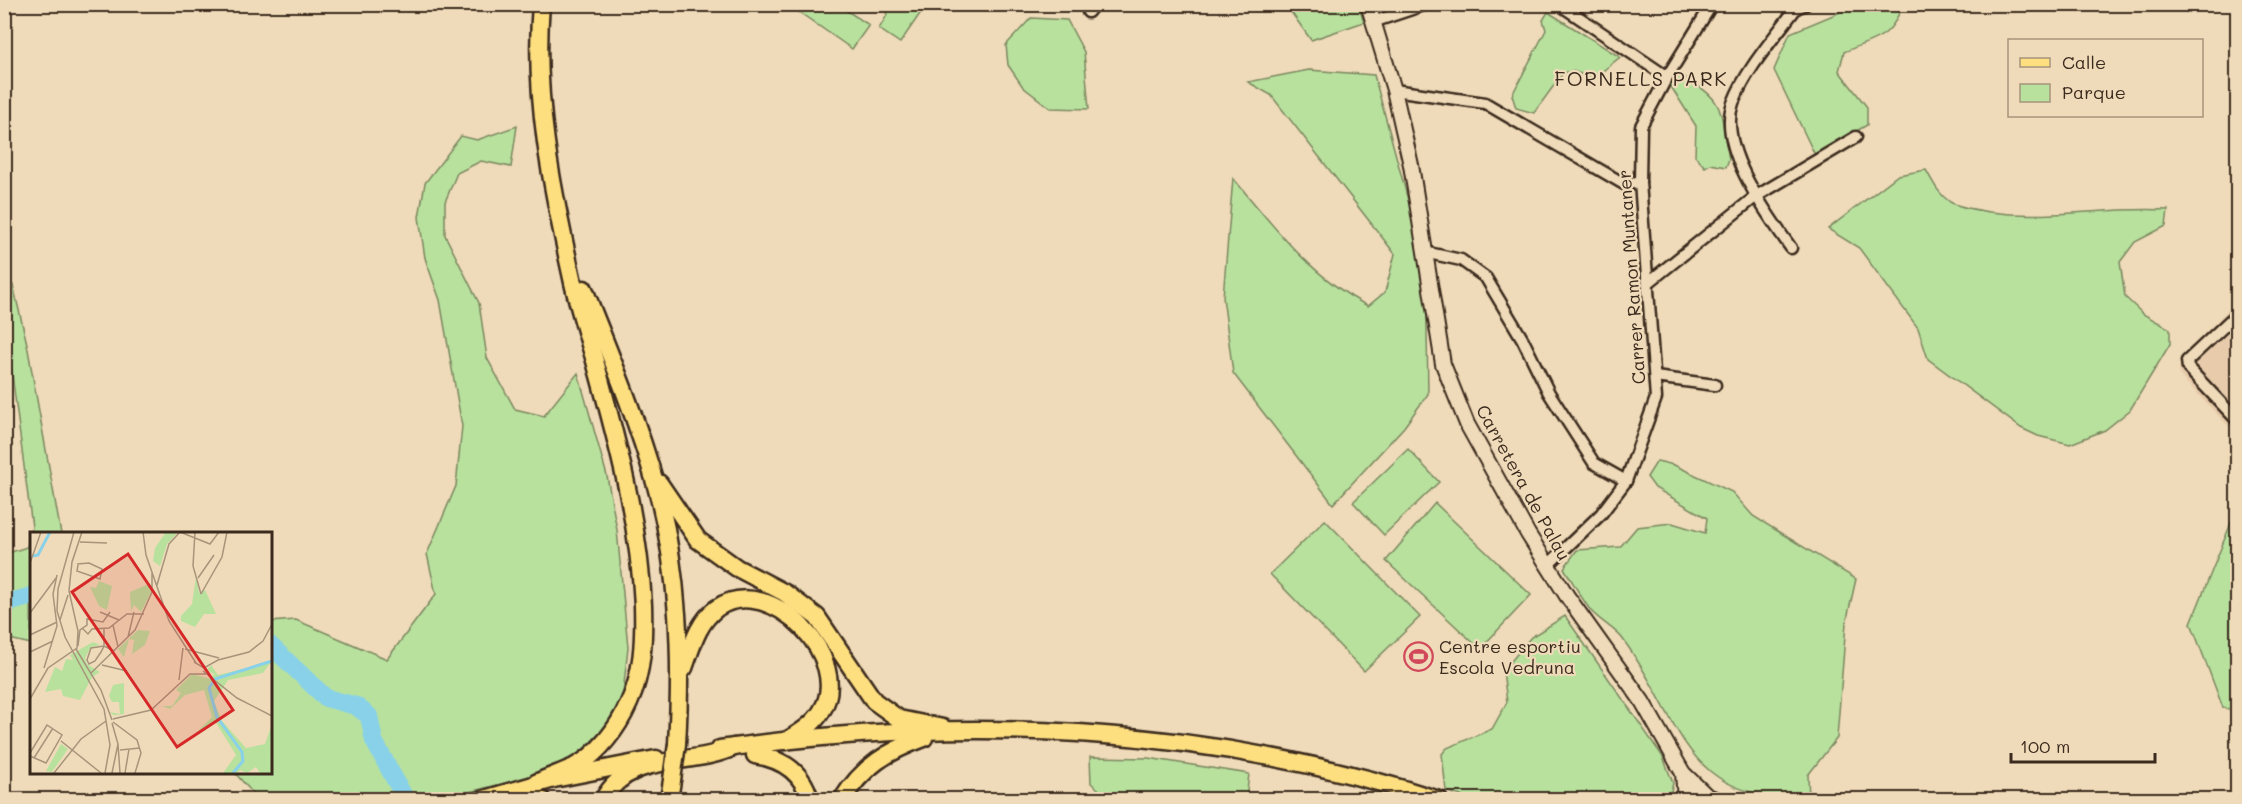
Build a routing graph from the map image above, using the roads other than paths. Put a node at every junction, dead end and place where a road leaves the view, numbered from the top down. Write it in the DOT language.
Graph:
graph roads {
  1 [pos="541,4"];
  2 [pos="1368,4"];
  3 [pos="1427,4"];
  4 [pos="1559,4"];
  5 [pos="1712,4"];
  6 [pos="1806,4"];
  7 [pos="1373,22"];
  8 [pos="1667,77"];
  9 [pos="1394,90"];
  10 [pos="1856,137"];
  11 [pos="1640,182"];
  12 [pos="1755,197"];
  13 [pos="564,232"];
  14 [pos="1791,248"];
  15 [pos="1424,252"];
  16 [pos="1649,282"];
  17 [pos="2238,313"];
  18 [pos="1655,377"];
  19 [pos="1715,385"];
  20 [pos="2238,421"];
  21 [pos="652,473"];
  22 [pos="1626,481"];
  23 [pos="1548,566"];
  24 [pos="680,680"];
  25 [pos="943,728"];
  26 [pos="1006,731"];
  27 [pos="924,738"];
  28 [pos="786,741"];
  29 [pos="734,747"];
  30 [pos="755,755"];
  31 [pos="1683,772"];
  32 [pos="625,775"];
  33 [pos="536,783"];
  34 [pos="522,794"];
  35 [pos="483,799"];
  36 [pos="1711,799"];
  37 [pos="542,800"];
  38 [pos="603,800"];
  39 [pos="669,800"];
  40 [pos="810,800"];
  41 [pos="842,800"];
  42 [pos="1440,800"];
  43 [pos="1685,800"];
  44 [pos="1690,800"];
  1 -- 13 [label="main road"];
  2 -- 7 [label="street, Carretera de Palau"];
  3 -- 7 [label="street"];
  4 -- 8 [label="street"];
  5 -- 8 [label="street, Carrer Ramon Muntaner"];
  6 -- 12 [label="street"];
  7 -- 9 [label="street, Carretera de Palau"];
  8 -- 11 [label="street, Carrer Ramon Muntaner"];
  9 -- 11 [label="street"];
  9 -- 15 [label="street, Carretera de Palau"];
  10 -- 12 [label="street"];
  11 -- 16 [label="street, Carrer Ramon Muntaner"];
  12 -- 14 [label="street"];
  12 -- 16 [label="street"];
  13 -- 21 [label="main road"];
  13 -- 33 [label="main road"];
  15 -- 22 [label="street"];
  15 -- 23 [label="street, Carretera de Palau"];
  16 -- 18 [label="street, Carrer Ramon Muntaner"];
  17 -- 20 [label="street"];
  18 -- 19 [label="street"];
  18 -- 22 [label="street, Carrer Ramon Muntaner"];
  21 -- 24 [label="main road"];
  21 -- 25 [label="main road"];
  22 -- 23 [label="street, Carrer Ramon Muntaner"];
  23 -- 31 [label="street, Carretera de Palau"];
  24 -- 28 [label="main road"];
  24 -- 39 [label="main road, bridge"];
  25 -- 26 [label="main road"];
  25 -- 28 [label="main road"];
  26 -- 27 [label="main road"];
  26 -- 42 [label="main road"];
  27 -- 30 [label="main road"];
  27 -- 41 [label="main road"];
  28 -- 29 [label="main road"];
  29 -- 32 [label="main road"];
  29 -- 33 [label="main road"];
  30 -- 32 [label="main road"];
  30 -- 40 [label="main road"];
  31 -- 36 [label="street, Carretera de Palau"];
  31 -- 43 [label="street, Carretera de Palau"];
  32 -- 34 [label="main road"];
  32 -- 38 [label="main road"];
  33 -- 35 [label="main road"];
  34 -- 35 [label="main road"];
  34 -- 37 [label="main road"];
  36 -- 44 [label="street"];
}
